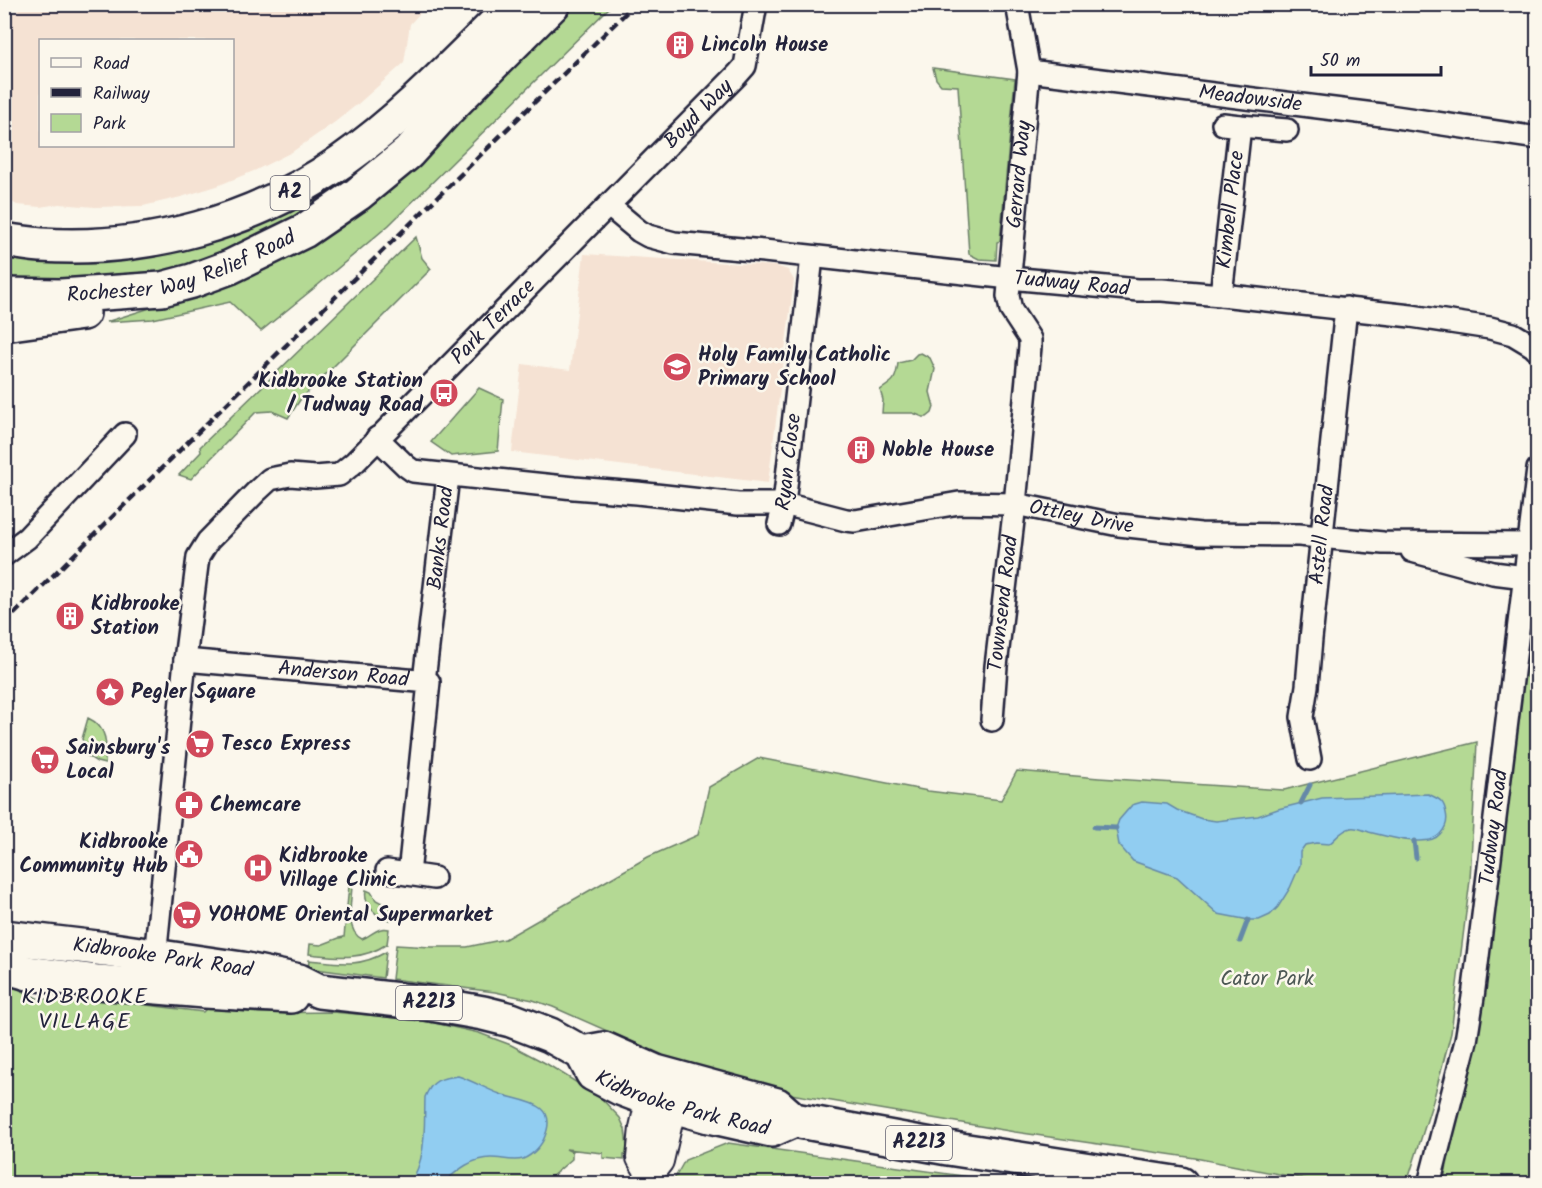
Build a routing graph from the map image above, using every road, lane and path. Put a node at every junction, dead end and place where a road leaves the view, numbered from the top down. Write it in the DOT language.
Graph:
graph roads {
  1 [pos="515,4"];
  2 [pos="553,4"];
  3 [pos="756,4"];
  4 [pos="1017,4"];
  5 [pos="1029,71"];
  6 [pos="1287,130"];
  7 [pos="1538,138"];
  8 [pos="609,206"];
  9 [pos="4,240"];
  10 [pos="812,257"];
  11 [pos="1010,278"];
  12 [pos="162,289"];
  13 [pos="4,295"];
  14 [pos="1221,295"];
  15 [pos="1346,308"];
  16 [pos="4,324"];
  17 [pos="1536,346"];
  18 [pos="125,434"];
  19 [pos="378,438"];
  20 [pos="1538,469"];
  21 [pos="447,475"];
  22 [pos="1015,504"];
  23 [pos="782,514"];
  24 [pos="1322,536"];
  25 [pos="1383,543"];
  26 [pos="1528,544"];
  27 [pos="4,555"];
  28 [pos="1525,577"];
  29 [pos="185,660"];
  30 [pos="427,682"];
  31 [pos="992,720"];
  32 [pos="1310,759"];
  33 [pos="387,872"];
  34 [pos="409,874"];
  35 [pos="434,878"];
  36 [pos="4,938"];
  37 [pos="4,966"];
  38 [pos="154,971"];
  39 [pos="664,1089"];
  40 [pos="649,1179"];
  41 [pos="1181,1184"];
  42 [pos="1429,1184"];
  1 -- 9 [label="highway, Rochester Way Relief Road / A2"];
  2 -- 12 [label="highway, Rochester Way Relief Road / A2"];
  3 -- 8 [label="street, Boyd Way"];
  4 -- 5 [label="street"];
  5 -- 7 [label="street, Meadowside"];
  5 -- 11 [label="street, Gerrard Way"];
  6 -- 14 [label="street, Kimbell Place"];
  8 -- 10 [label="street, Tudway Road"];
  8 -- 19 [label="street, Park Terrace"];
  10 -- 11 [label="street, Tudway Road"];
  10 -- 23 [label="street, Ryan Close"];
  11 -- 14 [label="street, Tudway Road"];
  11 -- 22 [label="street, Townsend Road"];
  12 -- 13 [label="highway, Rochester Way Relief Road / A2"];
  12 -- 16 [label="highway"];
  14 -- 15 [label="street, Tudway Road"];
  15 -- 17 [label="street, Tudway Road"];
  15 -- 24 [label="street, Astell Road"];
  18 -- 27 [label="street"];
  19 -- 21 [label="street, Banks Road"];
  19 -- 29 [label="street, Park Terrace"];
  20 -- 26 [label="street, Tudway Road"];
  21 -- 23 [label="street, Ottley Drive"];
  21 -- 30 [label="street, Banks Road"];
  22 -- 23 [label="street, Ottley Drive"];
  22 -- 24 [label="street, Ottley Drive"];
  22 -- 31 [label="street, Townsend Road"];
  24 -- 25 [label="street, Ottley Drive"];
  24 -- 32 [label="street, Astell Road"];
  25 -- 26 [label="street, Ottley Drive"];
  25 -- 28 [label="street, Ottley Drive"];
  26 -- 28 [label="street, Tudway Road"];
  28 -- 42 [label="street, Tudway Road"];
  29 -- 30 [label="street, Anderson Road"];
  29 -- 38 [label="street"];
  30 -- 34 [label="street, Banks Road"];
  33 -- 34 [label="street"];
  34 -- 35 [label="street"];
  36 -- 38 [label="highway, Kidbrooke Park Road / A2213"];
  37 -- 38 [label="highway, Kidbrooke Park Road / A2213"];
  38 -- 39 [label="highway, Kidbrooke Park Road / A2213"];
  39 -- 40 [label="street"];
  39 -- 41 [label="highway, Kidbrooke Park Road / A2213"];
}
